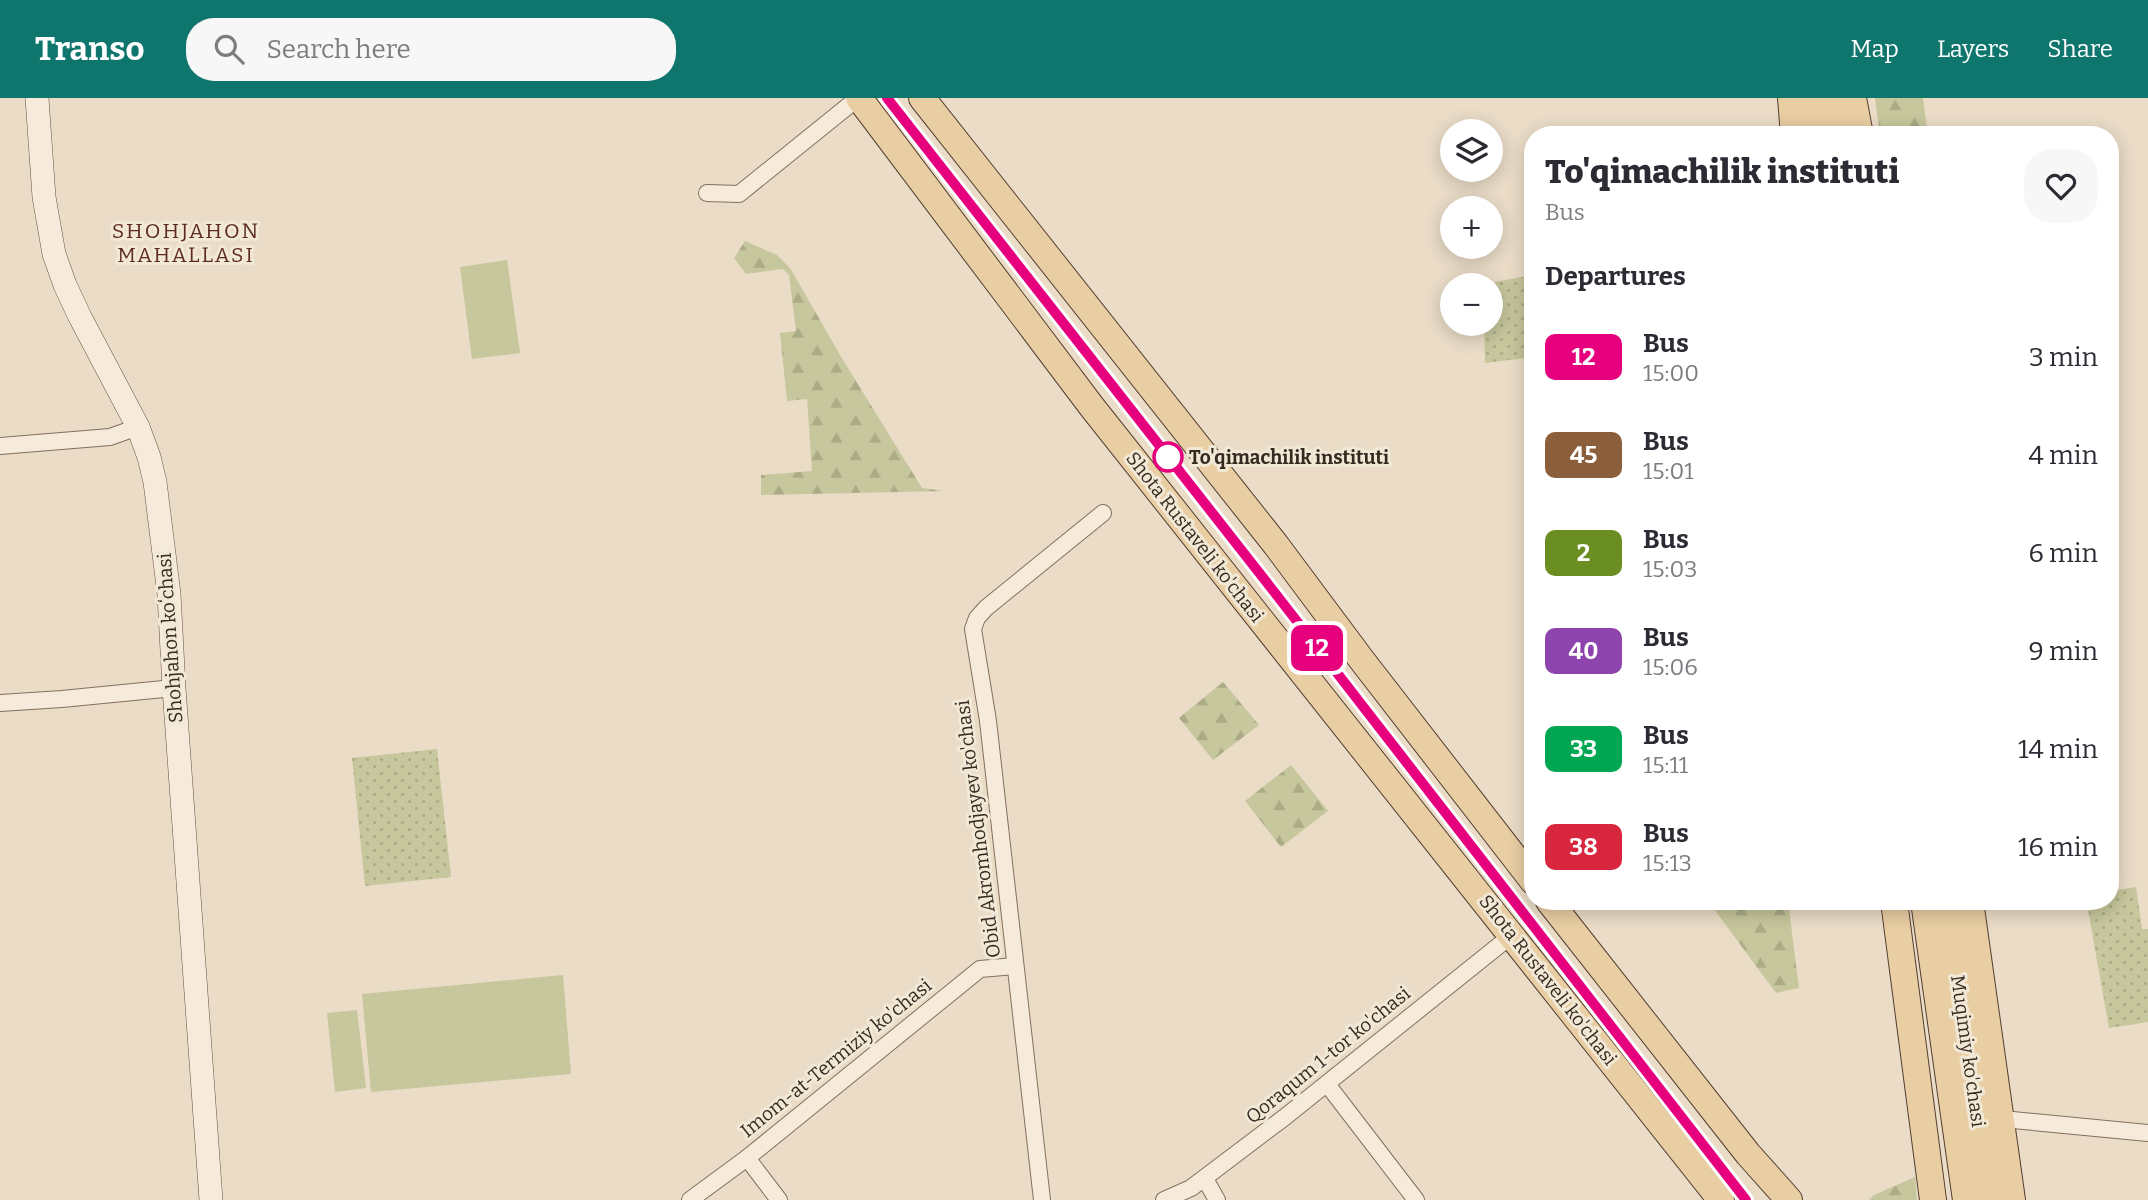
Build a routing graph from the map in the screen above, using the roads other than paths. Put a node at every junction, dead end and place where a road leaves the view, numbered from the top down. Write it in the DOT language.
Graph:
graph roads {
  1 [pos="37,98"];
  2 [pos="859,98"];
  3 [pos="922,98"];
  4 [pos="1790,98"];
  5 [pos="1812,98"];
  6 [pos="1835,98"];
  7 [pos="1853,98"];
  8 [pos="1793,126"];
  9 [pos="1816,126"];
  10 [pos="1839,126"];
  11 [pos="1858,126"];
  12 [pos="707,193"];
  13 [pos="138,427"];
  14 [pos="0,446"];
  15 [pos="1103,513"];
  16 [pos="174,688"];
  17 [pos="0,704"];
  18 [pos="1524,869"];
  19 [pos="1556,910"];
  20 [pos="1895,910"];
  21 [pos="1925,910"];
  22 [pos="1948,910"];
  23 [pos="1971,910"];
  24 [pos="1512,935"];
  25 [pos="1015,966"];
  26 [pos="1327,1084"];
  27 [pos="2001,1119"];
  28 [pos="2148,1133"];
  29 [pos="747,1158"];
  30 [pos="1205,1178"];
  31 [pos="2008,1195"];
  32 [pos="1935,1198"];
  33 [pos="211,1200"];
  34 [pos="690,1200"];
  35 [pos="779,1200"];
  36 [pos="1042,1200"];
  37 [pos="1164,1200"];
  38 [pos="1217,1200"];
  39 [pos="1416,1200"];
  40 [pos="1721,1200"];
  41 [pos="1789,1200"];
  42 [pos="1966,1200"];
  43 [pos="1989,1200"];
  1 -- 13 [label="street, Shohjahon koʻchasi"];
  2 -- 12 [label="street"];
  2 -- 24 [label="main road, Shota Rustaveli ko'chasi"];
  3 -- 18 [label="main road"];
  4 -- 8 [label="main road"];
  5 -- 9 [label="main road"];
  6 -- 10 [label="main road"];
  7 -- 11 [label="main road"];
  13 -- 14 [label="street"];
  13 -- 16 [label="street, Shohjahon koʻchasi"];
  15 -- 25 [label="street, Obid Akromhodjayev ko'chasi"];
  16 -- 17 [label="street"];
  16 -- 33 [label="street, Shohjahon koʻchasi"];
  19 -- 41 [label="main road"];
  20 -- 32 [label="main road"];
  21 -- 42 [label="main road, Muqimiy ko'chasi"];
  22 -- 43 [label="main road, Muqimiy ko'chasi"];
  23 -- 27 [label="main road"];
  24 -- 26 [label="street, Qoraqum 1-tor ko'chasi"];
  24 -- 40 [label="main road, Shota Rustaveli ko'chasi"];
  25 -- 29 [label="street, Imom-at-Termiziy ko'chasi"];
  25 -- 36 [label="street, Obid Akromhodjayev ko'chasi"];
  26 -- 30 [label="street, Qoraqum 1-tor ko'chasi"];
  26 -- 39 [label="street"];
  27 -- 28 [label="street"];
  27 -- 31 [label="main road"];
  29 -- 34 [label="street, Imom-at-Termiziy ko'chasi"];
  29 -- 35 [label="street"];
  30 -- 37 [label="street, Qoraqum 1-tor ko'chasi"];
  30 -- 38 [label="street"];
}
